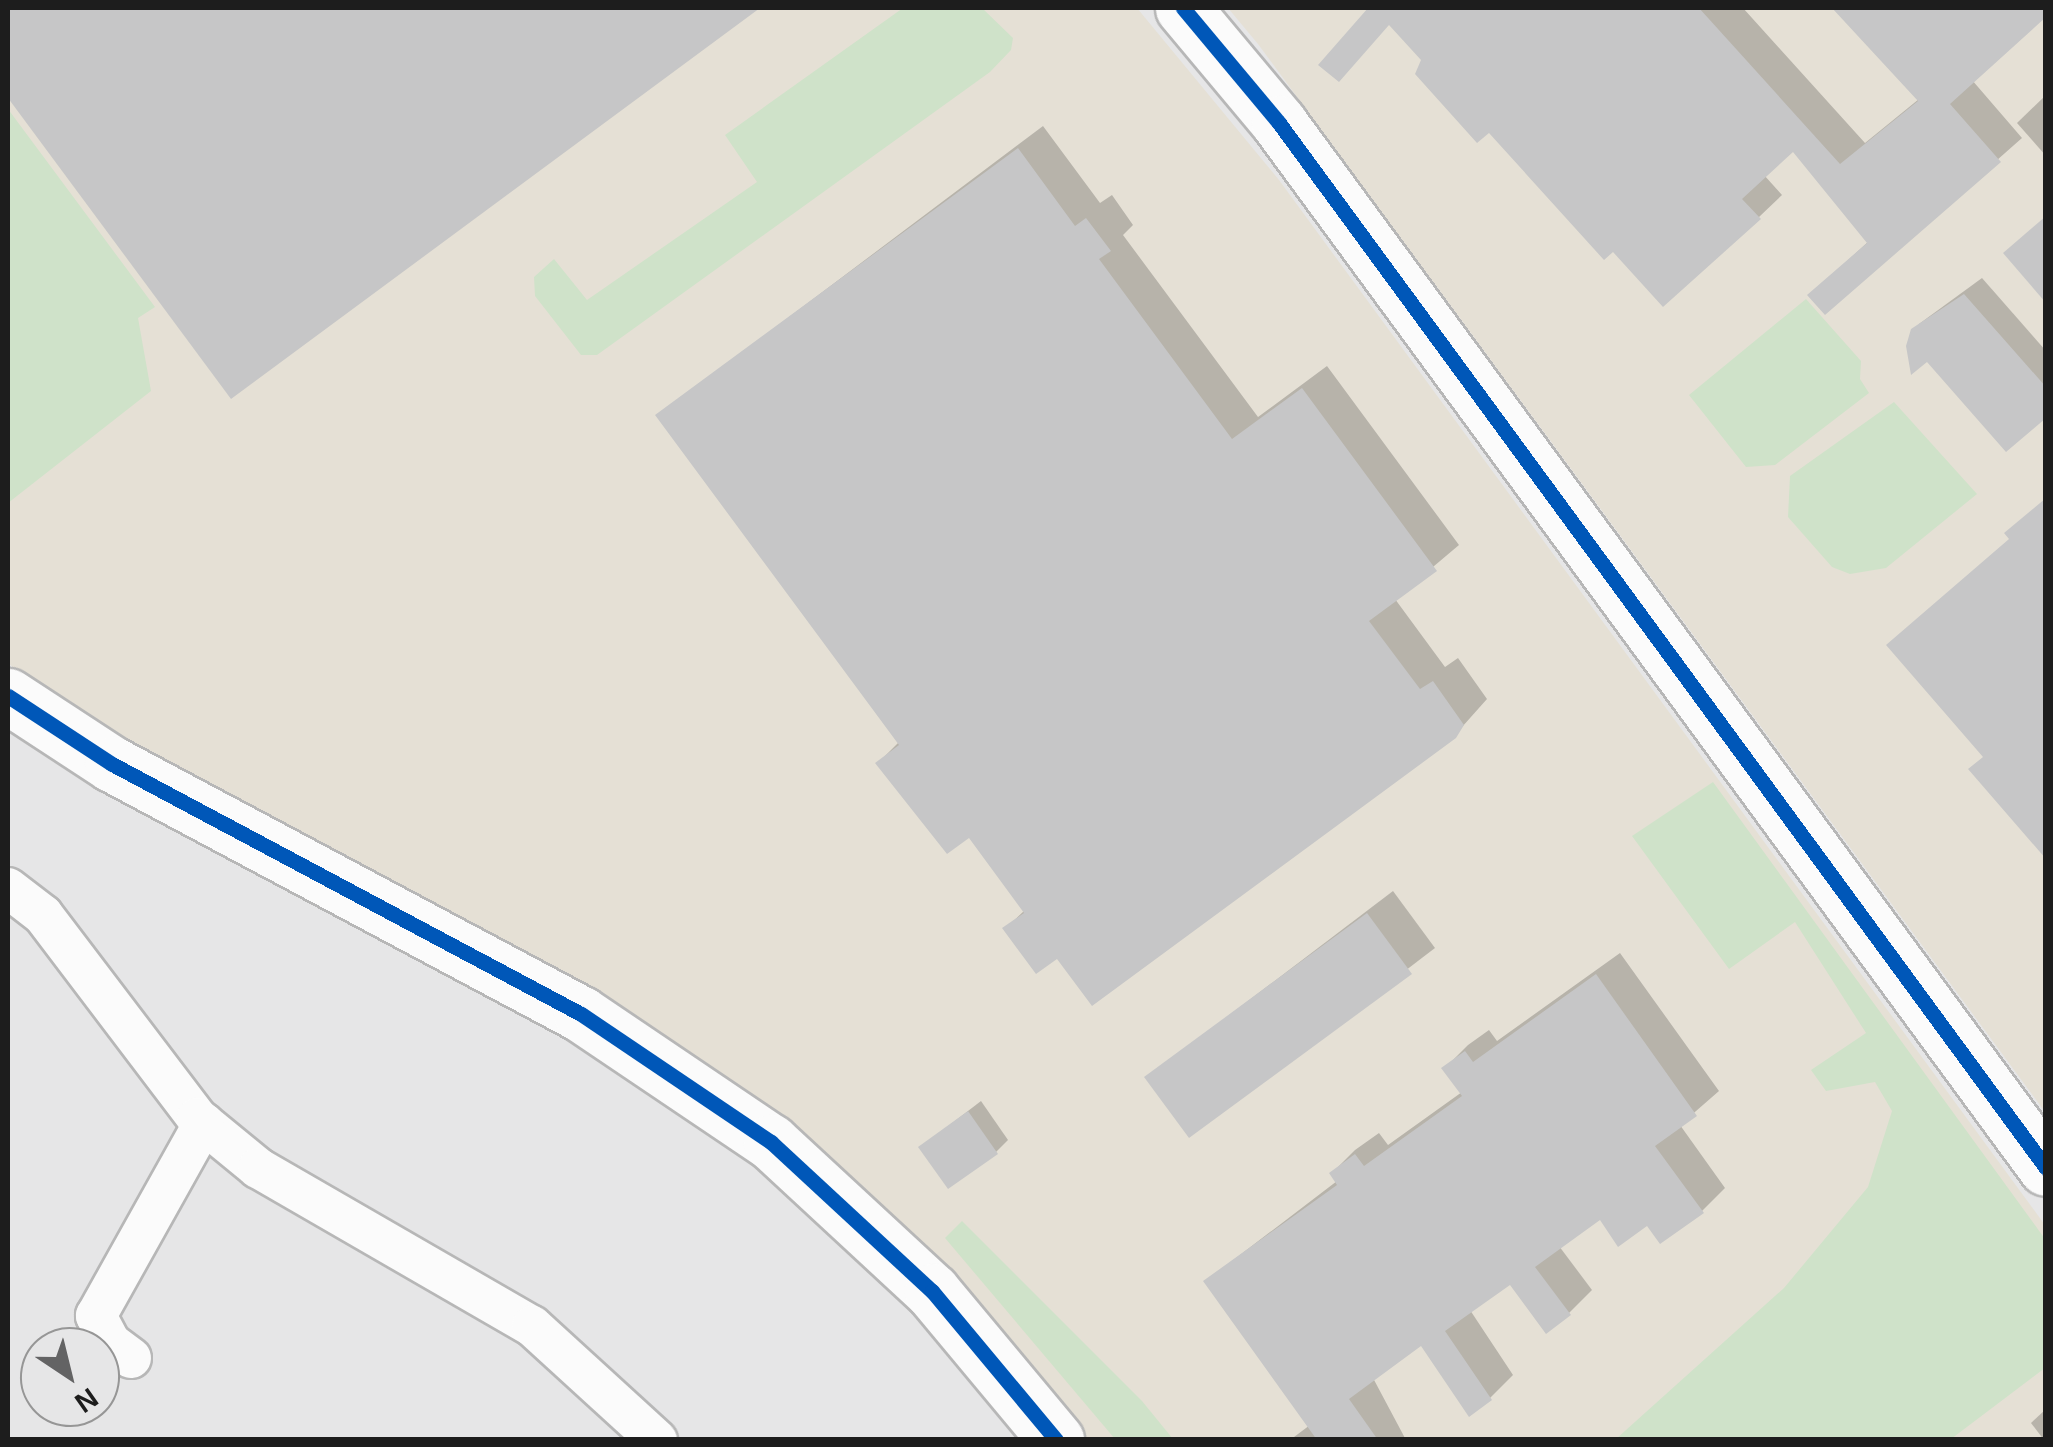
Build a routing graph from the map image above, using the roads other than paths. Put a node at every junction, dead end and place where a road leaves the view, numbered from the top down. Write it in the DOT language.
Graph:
graph roads {
  1 [pos="1184,8"];
  2 [pos="8,696"];
  3 [pos="8,888"];
  4 [pos="204,1123"];
  5 [pos="2046,1168"];
  6 [pos="131,1358"];
  7 [pos="657,1440"];
  8 [pos="1056,1440"];
  1 -- 5 [label="street"];
  2 -- 8 [label="street"];
  3 -- 4 [label="street"];
  4 -- 6 [label="street"];
  4 -- 7 [label="street"];
}
